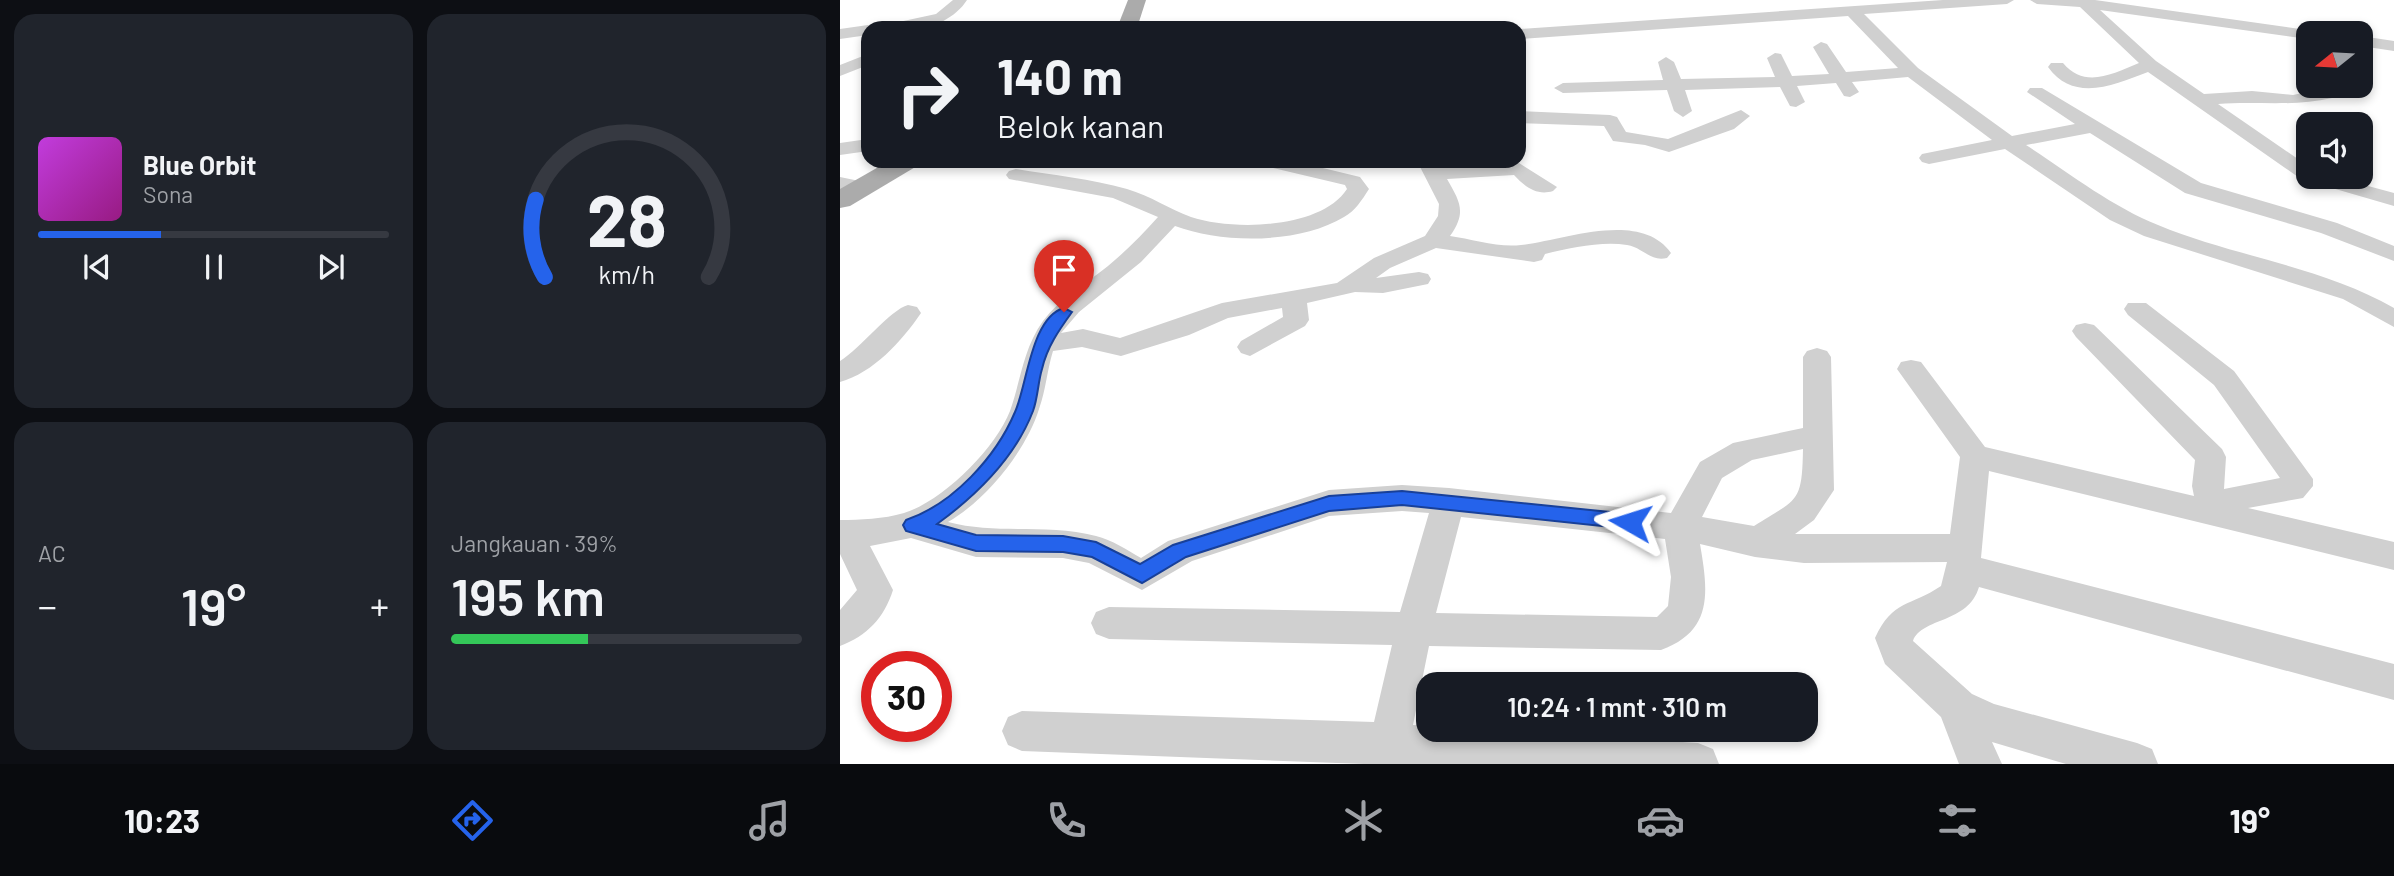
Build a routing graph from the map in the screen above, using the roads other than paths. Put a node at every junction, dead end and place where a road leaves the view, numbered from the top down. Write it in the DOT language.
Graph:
graph roads {
  1 [pos="960,0"];
  2 [pos="1137,0"];
  3 [pos="2007,0"];
  4 [pos="2037,0"];
  5 [pos="1936,3"];
  6 [pos="2084,3"];
  7 [pos="1850,9"];
  8 [pos="2162,13"];
  9 [pos="1927,18"];
  10 [pos="1946,18"];
  11 [pos="1974,19"];
  12 [pos="925,21"];
  13 [pos="1130,21"];
  14 [pos="1718,21"];
  15 [pos="861,31"];
  16 [pos="840,34"];
  17 [pos="1526,34"];
  18 [pos="2296,34"];
  19 [pos="1729,36"];
  20 [pos="2196,37"];
  21 [pos="2373,43"];
  22 [pos="2394,46"];
  23 [pos="1821,47"];
  24 [pos="1775,58"];
  25 [pos="861,62"];
  26 [pos="1666,62"];
  27 [pos="1721,62"];
  28 [pos="1613,64"];
  29 [pos="2150,65"];
  30 [pos="1560,67"];
  31 [pos="2057,67"];
  32 [pos="840,71"];
  33 [pos="1913,72"];
  34 [pos="1843,79"];
  35 [pos="1787,82"];
  36 [pos="1731,83"];
  37 [pos="1674,85"];
  38 [pos="1620,86"];
  39 [pos="2036,92"];
  40 [pos="1853,96"];
  41 [pos="2306,98"];
  42 [pos="2198,100"];
  43 [pos="1796,102"];
  44 [pos="1683,111"];
  45 [pos="1624,115"];
  46 [pos="1526,117"];
  47 [pos="2091,127"];
  48 [pos="2009,143"];
  49 [pos="861,146"];
  50 [pos="840,149"];
  51 [pos="1929,158"];
  52 [pos="2296,166"];
  53 [pos="893,168"];
  54 [pos="1297,168"];
  55 [pos="1431,168"];
  56 [pos="1476,168"];
  57 [pos="1016,175"];
  58 [pos="1546,187"];
  59 [pos="2356,189"];
  60 [pos="847,190"];
  61 [pos="2394,200"];
  62 [pos="1171,216"];
  63 [pos="1433,241"];
  64 [pos="1518,253"];
  65 [pos="1659,253"];
  66 [pos="2394,254"];
  67 [pos="1556,258"];
  68 [pos="1419,279"];
  69 [pos="1352,285"];
  70 [pos="1294,300"];
  71 [pos="2137,309"];
  72 [pos="908,313"];
  73 [pos="2394,319"];
  74 [pos="2085,331"];
  75 [pos="1044,344"];
  76 [pos="1250,347"];
  77 [pos="1817,357"];
  78 [pos="1911,369"];
  79 [pos="840,373"];
  80 [pos="1819,435"];
  81 [pos="1975,456"];
  82 [pos="1449,501"];
  83 [pos="2206,508"];
  84 [pos="913,525"];
  85 [pos="1680,527"];
  86 [pos="843,534"];
  87 [pos="1755,542"];
  88 [pos="2394,556"];
  89 [pos="1964,558"];
  90 [pos="1109,623"];
  91 [pos="1414,627"];
  92 [pos="840,630"];
  93 [pos="2394,682"];
  94 [pos="1958,707"];
  95 [pos="1022,731"];
  96 [pos="1387,754"];
  97 [pos="2124,762"];
  98 [pos="1698,764"];
  99 [pos="1981,764"];
  1 -- 12 [label="street"];
  2 -- 13 [label="main road"];
  3 -- 5 [label="street"];
  4 -- 6 [label="street"];
  5 -- 7 [label="street"];
  5 -- 10 [label="street"];
  6 -- 8 [label="street"];
  6 -- 29 [label="street"];
  7 -- 14 [label="street"];
  7 -- 33 [label="street"];
  8 -- 18 [label="street"];
  8 -- 20 [label="street"];
  9 -- 10 [label="street"];
  10 -- 11 [label="street"];
  14 -- 17 [label="street"];
  14 -- 19 [label="street"];
  15 -- 16 [label="street"];
  21 -- 22 [label="street"];
  23 -- 34 [label="street"];
  24 -- 35 [label="street"];
  25 -- 32 [label="street"];
  26 -- 37 [label="street"];
  27 -- 36 [label="street"];
  28 -- 38 [label="street"];
  29 -- 31 [label="street"];
  29 -- 42 [label="street"];
  30 -- 38 [label="street"];
  33 -- 34 [label="street"];
  33 -- 48 [label="street"];
  34 -- 35 [label="street"];
  34 -- 40 [label="street"];
  35 -- 36 [label="street"];
  35 -- 43 [label="street"];
  36 -- 37 [label="street"];
  36 -- 46 [label="street"];
  37 -- 38 [label="street"];
  37 -- 44 [label="street"];
  38 -- 45 [label="street"];
  39 -- 47 [label="street"];
  41 -- 42 [label="street"];
  42 -- 52 [label="street"];
  47 -- 48 [label="street"];
  47 -- 66 [label="street"];
  48 -- 51 [label="street"];
  48 -- 73 [label="street"];
  49 -- 50 [label="street"];
  53 -- 60 [label="main road"];
  54 -- 62 [label="street"];
  55 -- 63 [label="street"];
  56 -- 58 [label="street"];
  57 -- 62 [label="street"];
  59 -- 61 [label="street"];
  62 -- 75 [label="street"];
  63 -- 64 [label="street"];
  63 -- 69 [label="street"];
  64 -- 65 [label="street"];
  64 -- 67 [label="street"];
  68 -- 69 [label="street"];
  69 -- 70 [label="street"];
  70 -- 75 [label="street"];
  70 -- 76 [label="street"];
  71 -- 83 [label="street"];
  72 -- 79 [label="street"];
  74 -- 83 [label="street"];
  75 -- 84 [label="street"];
  77 -- 80 [label="street"];
  78 -- 81 [label="street"];
  80 -- 85 [label="street"];
  80 -- 87 [label="street"];
  81 -- 83 [label="street"];
  81 -- 89 [label="street"];
  82 -- 84 [label="street"];
  82 -- 85 [label="street"];
  82 -- 91 [label="street"];
  83 -- 88 [label="street"];
  84 -- 86 [label="street"];
  85 -- 87 [label="street"];
  85 -- 91 [label="street"];
  86 -- 92 [label="street"];
  87 -- 89 [label="street"];
  89 -- 93 [label="street"];
  89 -- 94 [label="street"];
  90 -- 91 [label="street"];
  91 -- 96 [label="street"];
  94 -- 97 [label="street"];
  94 -- 99 [label="street"];
  95 -- 96 [label="street"];
  96 -- 98 [label="street"];
}
